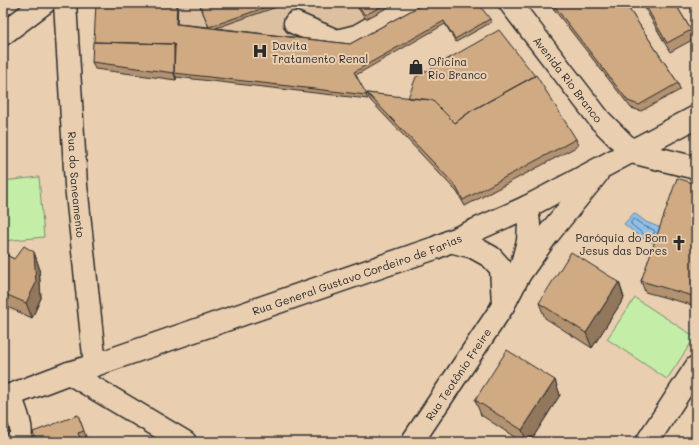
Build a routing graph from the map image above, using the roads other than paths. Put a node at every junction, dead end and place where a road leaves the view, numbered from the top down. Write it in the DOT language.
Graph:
graph roads {
  1 [pos="44,3"];
  2 [pos="65,3"];
  3 [pos="414,3"];
  4 [pos="510,3"];
  5 [pos="295,23"];
  6 [pos="3,34"];
  7 [pos="696,117"];
  8 [pos="632,152"];
  9 [pos="602,167"];
  10 [pos="696,168"];
  11 [pos="527,207"];
  12 [pos="450,241"];
  13 [pos="519,275"];
  14 [pos="502,306"];
  15 [pos="96,365"];
  16 [pos="696,367"];
  17 [pos="69,373"];
  18 [pos="6,397"];
  19 [pos="16,442"];
  20 [pos="185,442"];
  21 [pos="412,442"];
  22 [pos="647,442"];
  1 -- 6 [label="main road"];
  2 -- 15 [label="main road, Rua do Saneamento"];
  3 -- 5 [label="main road"];
  4 -- 8 [label="main road, Avenida Rio Branco"];
  7 -- 8 [label="main road, Rua General Gustavo Cordeiro de Farias"];
  8 -- 9 [label="main road, Rua General Gustavo Cordeiro de Farias"];
  8 -- 10 [label="main road"];
  9 -- 11 [label="main road, Rua General Gustavo Cordeiro de Farias"];
  9 -- 13 [label="main road"];
  11 -- 12 [label="main road, Rua General Gustavo Cordeiro de Farias"];
  11 -- 13 [label="main road, Rua Teotônio Freire"];
  12 -- 14 [label="main road"];
  12 -- 15 [label="main road, Rua General Gustavo Cordeiro de Farias"];
  13 -- 14 [label="main road, Rua Teotônio Freire"];
  14 -- 21 [label="main road, Rua Teotônio Freire"];
  15 -- 17 [label="main road, Rua General Gustavo Cordeiro de Farias"];
  16 -- 22 [label="main road"];
  17 -- 18 [label="main road, Rua General Gustavo Cordeiro de Farias"];
  17 -- 20 [label="main road"];
  18 -- 19 [label="main road"];
}
